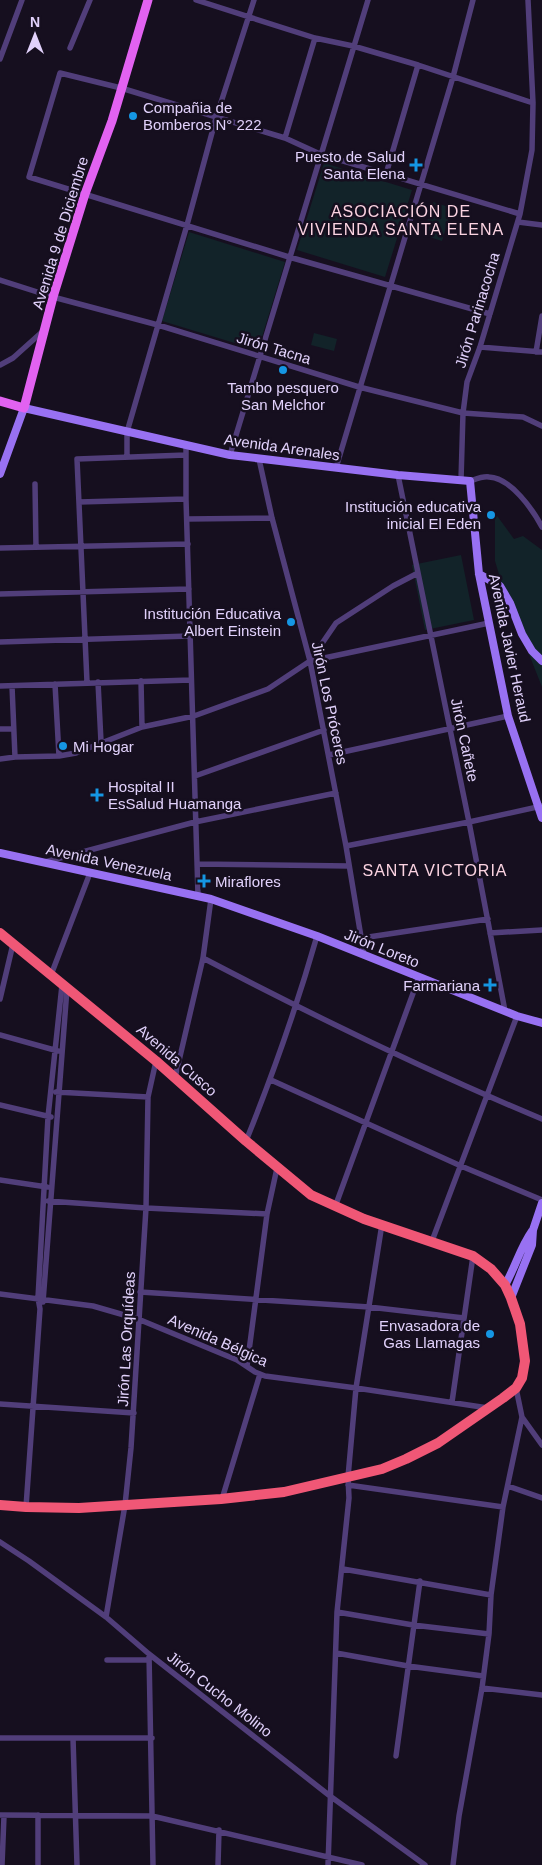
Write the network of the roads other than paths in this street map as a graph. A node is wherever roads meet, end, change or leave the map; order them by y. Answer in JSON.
{"nodes":[{"id":1,"x":22,"y":0,"type":"edge"},
{"id":2,"x":90,"y":0,"type":"edge"},
{"id":3,"x":148,"y":0,"type":"edge"},
{"id":4,"x":196,"y":0,"type":"edge"},
{"id":5,"x":254,"y":0,"type":"edge"},
{"id":6,"x":368,"y":0,"type":"edge"},
{"id":7,"x":473,"y":0,"type":"edge"},
{"id":8,"x":528,"y":0,"type":"edge"},
{"id":9,"x":249,"y":18,"type":"junction"},
{"id":10,"x":315,"y":38,"type":"junction"},
{"id":11,"x":354,"y":46,"type":"junction"},
{"id":12,"x":70,"y":48,"type":"dead end"},
{"id":13,"x":0,"y":59,"type":"edge"},
{"id":14,"x":418,"y":65,"type":"junction"},
{"id":15,"x":453,"y":77,"type":"junction"},
{"id":16,"x":121,"y":88,"type":"junction"},
{"id":17,"x":533,"y":103,"type":"junction"},
{"id":18,"x":216,"y":118,"type":"junction"},
{"id":19,"x":285,"y":138,"type":"junction"},
{"id":20,"x":320,"y":154,"type":"junction"},
{"id":21,"x":386,"y":174,"type":"junction"},
{"id":22,"x":420,"y":184,"type":"junction"},
{"id":23,"x":85,"y":194,"type":"junction"},
{"id":24,"x":520,"y":214,"type":"junction"},
{"id":25,"x":518,"y":222,"type":"junction"},
{"id":26,"x":542,"y":224,"type":"edge"},
{"id":27,"x":188,"y":225,"type":"junction"},
{"id":28,"x":289,"y":257,"type":"junction"},
{"id":29,"x":0,"y":280,"type":"edge"},
{"id":30,"x":390,"y":286,"type":"junction"},
{"id":31,"x":53,"y":297,"type":"junction"},
{"id":32,"x":490,"y":314,"type":"junction"},
{"id":33,"x":542,"y":316,"type":"edge"},
{"id":34,"x":158,"y":325,"type":"junction"},
{"id":35,"x":46,"y":328,"type":"junction"},
{"id":36,"x":480,"y":348,"type":"junction"},
{"id":37,"x":539,"y":352,"type":"edge"},
{"id":38,"x":258,"y":356,"type":"junction"},
{"id":39,"x":0,"y":366,"type":"edge"},
{"id":40,"x":359,"y":387,"type":"junction"},
{"id":41,"x":0,"y":401,"type":"edge"},
{"id":42,"x":24,"y":408,"type":"junction"},
{"id":43,"x":462,"y":413,"type":"junction"},
{"id":44,"x":542,"y":426,"type":"edge"},
{"id":45,"x":126,"y":432,"type":"junction"},
{"id":46,"x":186,"y":446,"type":"junction"},
{"id":47,"x":186,"y":455,"type":"junction"},
{"id":48,"x":230,"y":455,"type":"junction"},
{"id":49,"x":126,"y":456,"type":"junction"},
{"id":50,"x":259,"y":459,"type":"junction"},
{"id":51,"x":336,"y":468,"type":"junction"},
{"id":52,"x":0,"y":474,"type":"edge"},
{"id":53,"x":398,"y":475,"type":"junction"},
{"id":54,"x":461,"y":480,"type":"junction"},
{"id":55,"x":470,"y":480,"type":"junction"},
{"id":56,"x":35,"y":484,"type":"dead end"},
{"id":57,"x":186,"y":499,"type":"junction"},
{"id":58,"x":79,"y":502,"type":"junction"},
{"id":59,"x":272,"y":518,"type":"junction"},
{"id":60,"x":187,"y":519,"type":"junction"},
{"id":61,"x":542,"y":527,"type":"edge"},
{"id":62,"x":188,"y":544,"type":"junction"},
{"id":63,"x":36,"y":547,"type":"junction"},
{"id":64,"x":81,"y":547,"type":"junction"},
{"id":65,"x":0,"y":548,"type":"edge"},
{"id":66,"x":418,"y":573,"type":"junction"},
{"id":67,"x":479,"y":574,"type":"junction"},
{"id":68,"x":189,"y":590,"type":"junction"},
{"id":69,"x":83,"y":592,"type":"junction"},
{"id":70,"x":0,"y":594,"type":"edge"},
{"id":71,"x":489,"y":623,"type":"junction"},
{"id":72,"x":430,"y":635,"type":"junction"},
{"id":73,"x":190,"y":636,"type":"junction"},
{"id":74,"x":85,"y":640,"type":"junction"},
{"id":75,"x":0,"y":642,"type":"edge"},
{"id":76,"x":310,"y":661,"type":"junction"},
{"id":77,"x":542,"y":661,"type":"edge"},
{"id":78,"x":191,"y":680,"type":"junction"},
{"id":79,"x":141,"y":681,"type":"junction"},
{"id":80,"x":87,"y":682,"type":"junction"},
{"id":81,"x":98,"y":682,"type":"junction"},
{"id":82,"x":55,"y":684,"type":"junction"},
{"id":83,"x":0,"y":686,"type":"edge"},
{"id":84,"x":12,"y":686,"type":"junction"},
{"id":85,"x":194,"y":716,"type":"junction"},
{"id":86,"x":508,"y":716,"type":"junction"},
{"id":87,"x":13,"y":728,"type":"junction"},
{"id":88,"x":142,"y":728,"type":"junction"},
{"id":89,"x":0,"y":729,"type":"edge"},
{"id":90,"x":450,"y":729,"type":"junction"},
{"id":91,"x":324,"y":730,"type":"junction"},
{"id":92,"x":101,"y":742,"type":"junction"},
{"id":93,"x":329,"y":755,"type":"junction"},
{"id":94,"x":59,"y":756,"type":"junction"},
{"id":95,"x":15,"y":757,"type":"junction"},
{"id":96,"x":0,"y":759,"type":"edge"},
{"id":97,"x":195,"y":776,"type":"junction"},
{"id":98,"x":336,"y":793,"type":"junction"},
{"id":99,"x":540,"y":806,"type":"edge"},
{"id":100,"x":542,"y":818,"type":"edge"},
{"id":101,"x":195,"y":822,"type":"junction"},
{"id":102,"x":469,"y":822,"type":"junction"},
{"id":103,"x":346,"y":846,"type":"junction"},
{"id":104,"x":0,"y":853,"type":"edge"},
{"id":105,"x":43,"y":862,"type":"junction"},
{"id":106,"x":197,"y":864,"type":"junction"},
{"id":107,"x":349,"y":866,"type":"junction"},
{"id":108,"x":90,"y":874,"type":"junction"},
{"id":109,"x":198,"y":895,"type":"junction"},
{"id":110,"x":212,"y":900,"type":"junction"},
{"id":111,"x":488,"y":919,"type":"junction"},
{"id":112,"x":542,"y":930,"type":"edge"},
{"id":113,"x":0,"y":933,"type":"edge"},
{"id":114,"x":490,"y":933,"type":"junction"},
{"id":115,"x":317,"y":936,"type":"junction"},
{"id":116,"x":362,"y":938,"type":"junction"},
{"id":117,"x":13,"y":944,"type":"junction"},
{"id":118,"x":364,"y":955,"type":"junction"},
{"id":119,"x":203,"y":958,"type":"junction"},
{"id":120,"x":51,"y":975,"type":"junction"},
{"id":121,"x":419,"y":977,"type":"junction"},
{"id":122,"x":65,"y":987,"type":"junction"},
{"id":123,"x":0,"y":999,"type":"edge"},
{"id":124,"x":296,"y":1007,"type":"junction"},
{"id":125,"x":505,"y":1011,"type":"junction"},
{"id":126,"x":517,"y":1016,"type":"junction"},
{"id":127,"x":542,"y":1023,"type":"edge"},
{"id":128,"x":0,"y":1036,"type":"edge"},
{"id":129,"x":55,"y":1051,"type":"junction"},
{"id":130,"x":391,"y":1051,"type":"junction"},
{"id":131,"x":62,"y":1052,"type":"junction"},
{"id":132,"x":156,"y":1061,"type":"junction"},
{"id":133,"x":175,"y":1078,"type":"junction"},
{"id":134,"x":271,"y":1080,"type":"junction"},
{"id":135,"x":51,"y":1092,"type":"junction"},
{"id":136,"x":59,"y":1092,"type":"junction"},
{"id":137,"x":486,"y":1095,"type":"junction"},
{"id":138,"x":148,"y":1097,"type":"junction"},
{"id":139,"x":0,"y":1105,"type":"edge"},
{"id":140,"x":48,"y":1117,"type":"junction"},
{"id":141,"x":56,"y":1118,"type":"junction"},
{"id":142,"x":542,"y":1119,"type":"edge"},
{"id":143,"x":365,"y":1122,"type":"junction"},
{"id":144,"x":246,"y":1141,"type":"junction"},
{"id":145,"x":461,"y":1166,"type":"junction"},
{"id":146,"x":277,"y":1168,"type":"junction"},
{"id":147,"x":0,"y":1180,"type":"edge"},
{"id":148,"x":44,"y":1186,"type":"junction"},
{"id":149,"x":52,"y":1187,"type":"junction"},
{"id":150,"x":44,"y":1201,"type":"junction"},
{"id":151,"x":51,"y":1201,"type":"junction"},
{"id":152,"x":542,"y":1202,"type":"edge"},
{"id":153,"x":335,"y":1207,"type":"junction"},
{"id":154,"x":146,"y":1208,"type":"junction"},
{"id":155,"x":267,"y":1214,"type":"junction"},
{"id":156,"x":382,"y":1224,"type":"junction"},
{"id":157,"x":533,"y":1230,"type":"junction"},
{"id":158,"x":432,"y":1241,"type":"junction"},
{"id":159,"x":474,"y":1256,"type":"junction"},
{"id":160,"x":505,"y":1285,"type":"junction"},
{"id":161,"x":140,"y":1292,"type":"junction"},
{"id":162,"x":0,"y":1294,"type":"edge"},
{"id":163,"x":511,"y":1298,"type":"junction"},
{"id":164,"x":41,"y":1299,"type":"junction"},
{"id":165,"x":256,"y":1300,"type":"junction"},
{"id":166,"x":369,"y":1308,"type":"junction"},
{"id":167,"x":464,"y":1318,"type":"junction"},
{"id":168,"x":138,"y":1319,"type":"junction"},
{"id":169,"x":247,"y":1366,"type":"junction"},
{"id":170,"x":260,"y":1374,"type":"junction"},
{"id":171,"x":356,"y":1388,"type":"junction"},
{"id":172,"x":516,"y":1388,"type":"junction"},
{"id":173,"x":452,"y":1402,"type":"junction"},
{"id":174,"x":0,"y":1404,"type":"edge"},
{"id":175,"x":34,"y":1406,"type":"junction"},
{"id":176,"x":488,"y":1408,"type":"junction"},
{"id":177,"x":134,"y":1413,"type":"junction"},
{"id":178,"x":522,"y":1416,"type":"junction"},
{"id":179,"x":542,"y":1445,"type":"edge"},
{"id":180,"x":348,"y":1481,"type":"junction"},
{"id":181,"x":508,"y":1486,"type":"junction"},
{"id":182,"x":542,"y":1498,"type":"edge"},
{"id":183,"x":221,"y":1499,"type":"junction"},
{"id":184,"x":0,"y":1505,"type":"edge"},
{"id":185,"x":126,"y":1505,"type":"junction"},
{"id":186,"x":26,"y":1507,"type":"junction"},
{"id":187,"x":504,"y":1507,"type":"junction"},
{"id":188,"x":0,"y":1542,"type":"edge"},
{"id":189,"x":343,"y":1569,"type":"junction"},
{"id":190,"x":420,"y":1582,"type":"junction"},
{"id":191,"x":491,"y":1595,"type":"junction"},
{"id":192,"x":337,"y":1612,"type":"junction"},
{"id":193,"x":106,"y":1618,"type":"junction"},
{"id":194,"x":413,"y":1625,"type":"junction"},
{"id":195,"x":489,"y":1634,"type":"junction"},
{"id":196,"x":336,"y":1653,"type":"junction"},
{"id":197,"x":149,"y":1657,"type":"junction"},
{"id":198,"x":107,"y":1660,"type":"dead end"},
{"id":199,"x":408,"y":1666,"type":"junction"},
{"id":200,"x":483,"y":1676,"type":"junction"},
{"id":201,"x":482,"y":1688,"type":"junction"},
{"id":202,"x":542,"y":1696,"type":"edge"},
{"id":203,"x":0,"y":1738,"type":"edge"},
{"id":204,"x":73,"y":1738,"type":"junction"},
{"id":205,"x":152,"y":1738,"type":"junction"},
{"id":206,"x":396,"y":1756,"type":"dead end"},
{"id":207,"x":330,"y":1796,"type":"junction"},
{"id":208,"x":2,"y":1815,"type":"edge"},
{"id":209,"x":38,"y":1815,"type":"junction"},
{"id":210,"x":75,"y":1815,"type":"junction"},
{"id":211,"x":152,"y":1816,"type":"junction"},
{"id":212,"x":219,"y":1830,"type":"junction"},
{"id":213,"x":328,"y":1862,"type":"edge"},
{"id":214,"x":2,"y":1865,"type":"edge"},
{"id":215,"x":38,"y":1865,"type":"edge"},
{"id":216,"x":77,"y":1865,"type":"edge"},
{"id":217,"x":153,"y":1865,"type":"edge"},
{"id":218,"x":218,"y":1865,"type":"edge"},
{"id":219,"x":362,"y":1865,"type":"edge"},
{"id":220,"x":425,"y":1865,"type":"edge"},
{"id":221,"x":453,"y":1865,"type":"edge"}],
"edges":[{"from":1,"to":13,"type":"street"},
{"from":2,"to":12,"type":"street"},
{"from":3,"to":16,"type":"main road","name":"Avenida 9 de Diciembre"},
{"from":4,"to":9,"type":"street"},
{"from":5,"to":9,"type":"street"},
{"from":6,"to":11,"type":"street"},
{"from":7,"to":15,"type":"street"},
{"from":8,"to":17,"type":"street","name":"Jirón Parinacocha"},
{"from":9,"to":10,"type":"street"},
{"from":9,"to":18,"type":"street"},
{"from":10,"to":11,"type":"street"},
{"from":10,"to":19,"type":"street"},
{"from":11,"to":14,"type":"street"},
{"from":11,"to":20,"type":"street"},
{"from":14,"to":15,"type":"street"},
{"from":14,"to":21,"type":"street"},
{"from":15,"to":17,"type":"street"},
{"from":15,"to":22,"type":"street"},
{"from":16,"to":18,"type":"street"},
{"from":16,"to":23,"type":"main road","name":"Avenida 9 de Diciembre"},
{"from":16,"to":23,"type":"street"},
{"from":17,"to":24,"type":"street","name":"Jirón Parinacocha"},
{"from":18,"to":19,"type":"street"},
{"from":18,"to":27,"type":"street"},
{"from":19,"to":20,"type":"street"},
{"from":20,"to":21,"type":"street"},
{"from":20,"to":28,"type":"street"},
{"from":21,"to":22,"type":"street"},
{"from":22,"to":24,"type":"street"},
{"from":22,"to":30,"type":"street"},
{"from":23,"to":27,"type":"street"},
{"from":23,"to":31,"type":"main road","name":"Avenida 9 de Diciembre"},
{"from":24,"to":25,"type":"street","name":"Jirón Parinacocha"},
{"from":25,"to":26,"type":"street"},
{"from":25,"to":32,"type":"street","name":"Jirón Parinacocha"},
{"from":27,"to":28,"type":"street"},
{"from":27,"to":34,"type":"street"},
{"from":28,"to":30,"type":"street"},
{"from":28,"to":38,"type":"street"},
{"from":29,"to":31,"type":"street","name":"Jirón Tacna"},
{"from":30,"to":32,"type":"street"},
{"from":30,"to":40,"type":"street"},
{"from":31,"to":34,"type":"street","name":"Jirón Tacna"},
{"from":31,"to":35,"type":"main road","name":"Avenida 9 de Diciembre"},
{"from":32,"to":36,"type":"street","name":"Jirón Parinacocha"},
{"from":33,"to":37,"type":"street"},
{"from":34,"to":38,"type":"street","name":"Jirón Tacna"},
{"from":34,"to":45,"type":"street"},
{"from":35,"to":39,"type":"street"},
{"from":35,"to":42,"type":"main road","name":"Avenida 9 de Diciembre"},
{"from":36,"to":37,"type":"street"},
{"from":36,"to":43,"type":"street","name":"Jirón Parinacocha"},
{"from":38,"to":40,"type":"street","name":"Jirón Tacna"},
{"from":38,"to":48,"type":"street"},
{"from":40,"to":43,"type":"street","name":"Jirón Tacna"},
{"from":40,"to":51,"type":"street"},
{"from":41,"to":42,"type":"main road","name":"Avenida Arenales"},
{"from":42,"to":45,"type":"main road","name":"Avenida Arenales"},
{"from":42,"to":52,"type":"main road","name":"Avenida 9 de Diciembre"},
{"from":43,"to":44,"type":"street","name":"Jirón Tacna"},
{"from":43,"to":54,"type":"street","name":"Jirón Parinacocha"},
{"from":45,"to":46,"type":"main road","name":"Avenida Arenales"},
{"from":45,"to":49,"type":"street"},
{"from":46,"to":47,"type":"street"},
{"from":46,"to":48,"type":"main road","name":"Avenida Arenales"},
{"from":47,"to":49,"type":"street"},
{"from":47,"to":57,"type":"street"},
{"from":48,"to":50,"type":"main road","name":"Avenida Arenales"},
{"from":49,"to":58,"type":"street"},
{"from":50,"to":51,"type":"main road","name":"Avenida Arenales"},
{"from":50,"to":59,"type":"street","name":"Jirón Los Próceres"},
{"from":51,"to":53,"type":"main road","name":"Avenida Arenales"},
{"from":53,"to":54,"type":"main road","name":"Avenida Arenales"},
{"from":53,"to":66,"type":"street","name":"Jirón Cañete"},
{"from":54,"to":55,"type":"main road","name":"Avenida Arenales"},
{"from":55,"to":61,"type":"street","name":"Avenida Arenales"},
{"from":55,"to":67,"type":"main road","name":"Avenida Javier Heraud"},
{"from":56,"to":63,"type":"street"},
{"from":57,"to":58,"type":"street"},
{"from":57,"to":60,"type":"street"},
{"from":58,"to":64,"type":"street"},
{"from":59,"to":60,"type":"street"},
{"from":59,"to":76,"type":"street","name":"Jirón Los Próceres"},
{"from":60,"to":62,"type":"street"},
{"from":62,"to":64,"type":"street"},
{"from":62,"to":68,"type":"street"},
{"from":63,"to":64,"type":"street"},
{"from":63,"to":65,"type":"street"},
{"from":64,"to":69,"type":"street"},
{"from":66,"to":72,"type":"street","name":"Jirón Cañete"},
{"from":66,"to":76,"type":"street"},
{"from":67,"to":71,"type":"main road","name":"Avenida Javier Heraud"},
{"from":67,"to":77,"type":"main road"},
{"from":68,"to":69,"type":"street"},
{"from":68,"to":73,"type":"street"},
{"from":69,"to":70,"type":"street"},
{"from":69,"to":74,"type":"street"},
{"from":71,"to":72,"type":"street"},
{"from":71,"to":86,"type":"main road","name":"Avenida Javier Heraud"},
{"from":72,"to":76,"type":"street"},
{"from":72,"to":90,"type":"street","name":"Jirón Cañete"},
{"from":73,"to":74,"type":"street"},
{"from":73,"to":78,"type":"street"},
{"from":74,"to":75,"type":"street"},
{"from":74,"to":80,"type":"street"},
{"from":76,"to":85,"type":"street"},
{"from":76,"to":91,"type":"street","name":"Jirón Los Próceres"},
{"from":78,"to":79,"type":"street"},
{"from":78,"to":85,"type":"street"},
{"from":79,"to":81,"type":"street"},
{"from":79,"to":88,"type":"street"},
{"from":80,"to":81,"type":"street"},
{"from":80,"to":82,"type":"street"},
{"from":81,"to":92,"type":"street"},
{"from":82,"to":84,"type":"street"},
{"from":82,"to":94,"type":"street"},
{"from":83,"to":84,"type":"street"},
{"from":84,"to":87,"type":"street"},
{"from":85,"to":88,"type":"street"},
{"from":85,"to":97,"type":"street"},
{"from":86,"to":90,"type":"street"},
{"from":86,"to":99,"type":"main road","name":"Avenida Javier Heraud"},
{"from":87,"to":89,"type":"street"},
{"from":87,"to":95,"type":"street"},
{"from":88,"to":92,"type":"street"},
{"from":90,"to":93,"type":"street"},
{"from":90,"to":102,"type":"street","name":"Jirón Cañete"},
{"from":91,"to":93,"type":"street","name":"Jirón Los Próceres"},
{"from":91,"to":97,"type":"street"},
{"from":92,"to":94,"type":"street"},
{"from":93,"to":98,"type":"street","name":"Jirón Los Próceres"},
{"from":94,"to":95,"type":"street"},
{"from":95,"to":96,"type":"street"},
{"from":97,"to":101,"type":"street"},
{"from":98,"to":101,"type":"street"},
{"from":98,"to":103,"type":"street","name":"Jirón Los Próceres"},
{"from":99,"to":100,"type":"main road","name":"Avenida Javier Heraud"},
{"from":99,"to":102,"type":"street"},
{"from":101,"to":105,"type":"street"},
{"from":101,"to":106,"type":"street"},
{"from":102,"to":103,"type":"street"},
{"from":102,"to":111,"type":"street","name":"Jirón Cañete"},
{"from":103,"to":107,"type":"street","name":"Jirón Los Próceres"},
{"from":104,"to":105,"type":"main road","name":"Avenida Venezuela"},
{"from":105,"to":108,"type":"main road","name":"Avenida Venezuela"},
{"from":106,"to":107,"type":"street"},
{"from":106,"to":109,"type":"street"},
{"from":107,"to":116,"type":"street","name":"Jirón Los Próceres"},
{"from":108,"to":109,"type":"main road","name":"Avenida Venezuela"},
{"from":108,"to":120,"type":"street"},
{"from":109,"to":110,"type":"main road","name":"Avenida Venezuela"},
{"from":110,"to":115,"type":"main road","name":"Jirón Loreto"},
{"from":110,"to":119,"type":"street"},
{"from":111,"to":114,"type":"street","name":"Jirón Cañete"},
{"from":111,"to":116,"type":"street"},
{"from":112,"to":114,"type":"street"},
{"from":113,"to":117,"type":"highway","name":"Avenida Cusco"},
{"from":114,"to":125,"type":"street","name":"Jirón Cañete"},
{"from":115,"to":118,"type":"main road","name":"Jirón Loreto"},
{"from":115,"to":124,"type":"street"},
{"from":116,"to":118,"type":"street","name":"Jirón Los Próceres"},
{"from":117,"to":120,"type":"highway","name":"Avenida Cusco"},
{"from":117,"to":123,"type":"street"},
{"from":118,"to":121,"type":"main road","name":"Jirón Loreto"},
{"from":119,"to":124,"type":"street"},
{"from":119,"to":133,"type":"street"},
{"from":120,"to":122,"type":"highway","name":"Avenida Cusco"},
{"from":121,"to":125,"type":"main road","name":"Jirón Loreto"},
{"from":121,"to":130,"type":"street"},
{"from":122,"to":129,"type":"street"},
{"from":122,"to":131,"type":"street"},
{"from":122,"to":132,"type":"highway","name":"Avenida Cusco"},
{"from":124,"to":130,"type":"street"},
{"from":124,"to":134,"type":"street"},
{"from":125,"to":126,"type":"main road","name":"Jirón Loreto"},
{"from":126,"to":127,"type":"main road","name":"Jirón Loreto"},
{"from":126,"to":137,"type":"street"},
{"from":128,"to":129,"type":"street"},
{"from":129,"to":131,"type":"street"},
{"from":129,"to":135,"type":"street"},
{"from":130,"to":137,"type":"street"},
{"from":130,"to":143,"type":"street"},
{"from":131,"to":136,"type":"street"},
{"from":132,"to":133,"type":"highway","name":"Avenida Cusco"},
{"from":132,"to":138,"type":"street","name":"Jirón Las Orquídeas"},
{"from":133,"to":144,"type":"highway","name":"Avenida Cusco"},
{"from":134,"to":143,"type":"street"},
{"from":134,"to":144,"type":"street"},
{"from":135,"to":136,"type":"street"},
{"from":135,"to":140,"type":"street"},
{"from":136,"to":138,"type":"street"},
{"from":136,"to":141,"type":"street"},
{"from":137,"to":142,"type":"street"},
{"from":137,"to":145,"type":"street"},
{"from":138,"to":154,"type":"street","name":"Jirón Las Orquídeas"},
{"from":139,"to":140,"type":"street"},
{"from":140,"to":141,"type":"street"},
{"from":140,"to":148,"type":"street"},
{"from":141,"to":149,"type":"street"},
{"from":143,"to":145,"type":"street"},
{"from":143,"to":153,"type":"street"},
{"from":144,"to":146,"type":"highway","name":"Avenida Cusco"},
{"from":145,"to":152,"type":"street"},
{"from":145,"to":158,"type":"street"},
{"from":146,"to":153,"type":"highway","name":"Avenida Cusco"},
{"from":146,"to":155,"type":"street"},
{"from":147,"to":148,"type":"street"},
{"from":148,"to":149,"type":"street"},
{"from":148,"to":150,"type":"street"},
{"from":149,"to":151,"type":"street"},
{"from":150,"to":151,"type":"street"},
{"from":150,"to":164,"type":"street"},
{"from":151,"to":154,"type":"street"},
{"from":151,"to":164,"type":"street"},
{"from":152,"to":157,"type":"main road"},
{"from":153,"to":156,"type":"highway","name":"Avenida Cusco"},
{"from":154,"to":155,"type":"street"},
{"from":154,"to":161,"type":"street","name":"Jirón Las Orquídeas"},
{"from":155,"to":165,"type":"street"},
{"from":156,"to":158,"type":"highway","name":"Avenida Cusco"},
{"from":156,"to":166,"type":"street"},
{"from":157,"to":160,"type":"main road"},
{"from":157,"to":163,"type":"main road"},
{"from":158,"to":159,"type":"highway","name":"Avenida Cusco"},
{"from":159,"to":160,"type":"highway","name":"Avenida Cusco"},
{"from":159,"to":167,"type":"street"},
{"from":160,"to":163,"type":"highway","name":"Avenida Cusco"},
{"from":161,"to":165,"type":"street"},
{"from":161,"to":168,"type":"street","name":"Jirón Las Orquídeas"},
{"from":162,"to":164,"type":"street","name":"Avenida Bélgica"},
{"from":163,"to":172,"type":"highway","name":"Avenida Cusco"},
{"from":164,"to":168,"type":"street","name":"Avenida Bélgica"},
{"from":164,"to":175,"type":"street"},
{"from":165,"to":166,"type":"street"},
{"from":165,"to":169,"type":"street"},
{"from":166,"to":167,"type":"street"},
{"from":166,"to":171,"type":"street"},
{"from":167,"to":173,"type":"street"},
{"from":168,"to":169,"type":"street","name":"Avenida Bélgica"},
{"from":168,"to":177,"type":"street","name":"Jirón Las Orquídeas"},
{"from":169,"to":170,"type":"street","name":"Avenida Bélgica"},
{"from":170,"to":171,"type":"street","name":"Avenida Bélgica"},
{"from":170,"to":183,"type":"street"},
{"from":171,"to":173,"type":"street","name":"Avenida Bélgica"},
{"from":171,"to":180,"type":"street"},
{"from":172,"to":176,"type":"highway"},
{"from":172,"to":178,"type":"street"},
{"from":173,"to":176,"type":"street","name":"Avenida Bélgica"},
{"from":174,"to":175,"type":"street"},
{"from":175,"to":177,"type":"street"},
{"from":175,"to":186,"type":"street"},
{"from":176,"to":180,"type":"highway"},
{"from":177,"to":185,"type":"street","name":"Jirón Las Orquídeas"},
{"from":178,"to":179,"type":"street"},
{"from":178,"to":181,"type":"street"},
{"from":180,"to":183,"type":"highway"},
{"from":180,"to":187,"type":"street"},
{"from":180,"to":189,"type":"street"},
{"from":181,"to":182,"type":"street"},
{"from":181,"to":187,"type":"street"},
{"from":183,"to":185,"type":"highway"},
{"from":184,"to":186,"type":"highway"},
{"from":185,"to":186,"type":"highway"},
{"from":185,"to":193,"type":"street","name":"Jirón Las Orquídeas"},
{"from":187,"to":191,"type":"street"},
{"from":188,"to":193,"type":"street","name":"Jirón Cucho Molino"},
{"from":189,"to":190,"type":"street"},
{"from":189,"to":192,"type":"street"},
{"from":190,"to":191,"type":"street"},
{"from":190,"to":194,"type":"street"},
{"from":191,"to":195,"type":"street"},
{"from":192,"to":194,"type":"street"},
{"from":192,"to":196,"type":"street"},
{"from":193,"to":197,"type":"street","name":"Jirón Cucho Molino"},
{"from":194,"to":195,"type":"street"},
{"from":194,"to":199,"type":"street"},
{"from":195,"to":200,"type":"street"},
{"from":196,"to":199,"type":"street"},
{"from":196,"to":207,"type":"street"},
{"from":197,"to":198,"type":"street"},
{"from":197,"to":205,"type":"street"},
{"from":197,"to":207,"type":"street","name":"Jirón Cucho Molino"},
{"from":199,"to":200,"type":"street"},
{"from":199,"to":206,"type":"street"},
{"from":200,"to":201,"type":"street"},
{"from":201,"to":202,"type":"street"},
{"from":201,"to":221,"type":"street"},
{"from":203,"to":204,"type":"street"},
{"from":204,"to":205,"type":"street"},
{"from":204,"to":210,"type":"street"},
{"from":205,"to":211,"type":"street"},
{"from":207,"to":213,"type":"street"},
{"from":207,"to":220,"type":"street","name":"Jirón Cucho Molino"},
{"from":208,"to":209,"type":"street"},
{"from":208,"to":214,"type":"street"},
{"from":209,"to":210,"type":"street"},
{"from":209,"to":215,"type":"street"},
{"from":210,"to":211,"type":"street"},
{"from":210,"to":216,"type":"street"},
{"from":211,"to":212,"type":"street"},
{"from":211,"to":217,"type":"street"},
{"from":212,"to":213,"type":"street"},
{"from":212,"to":218,"type":"street"},
{"from":213,"to":219,"type":"street"}]}
